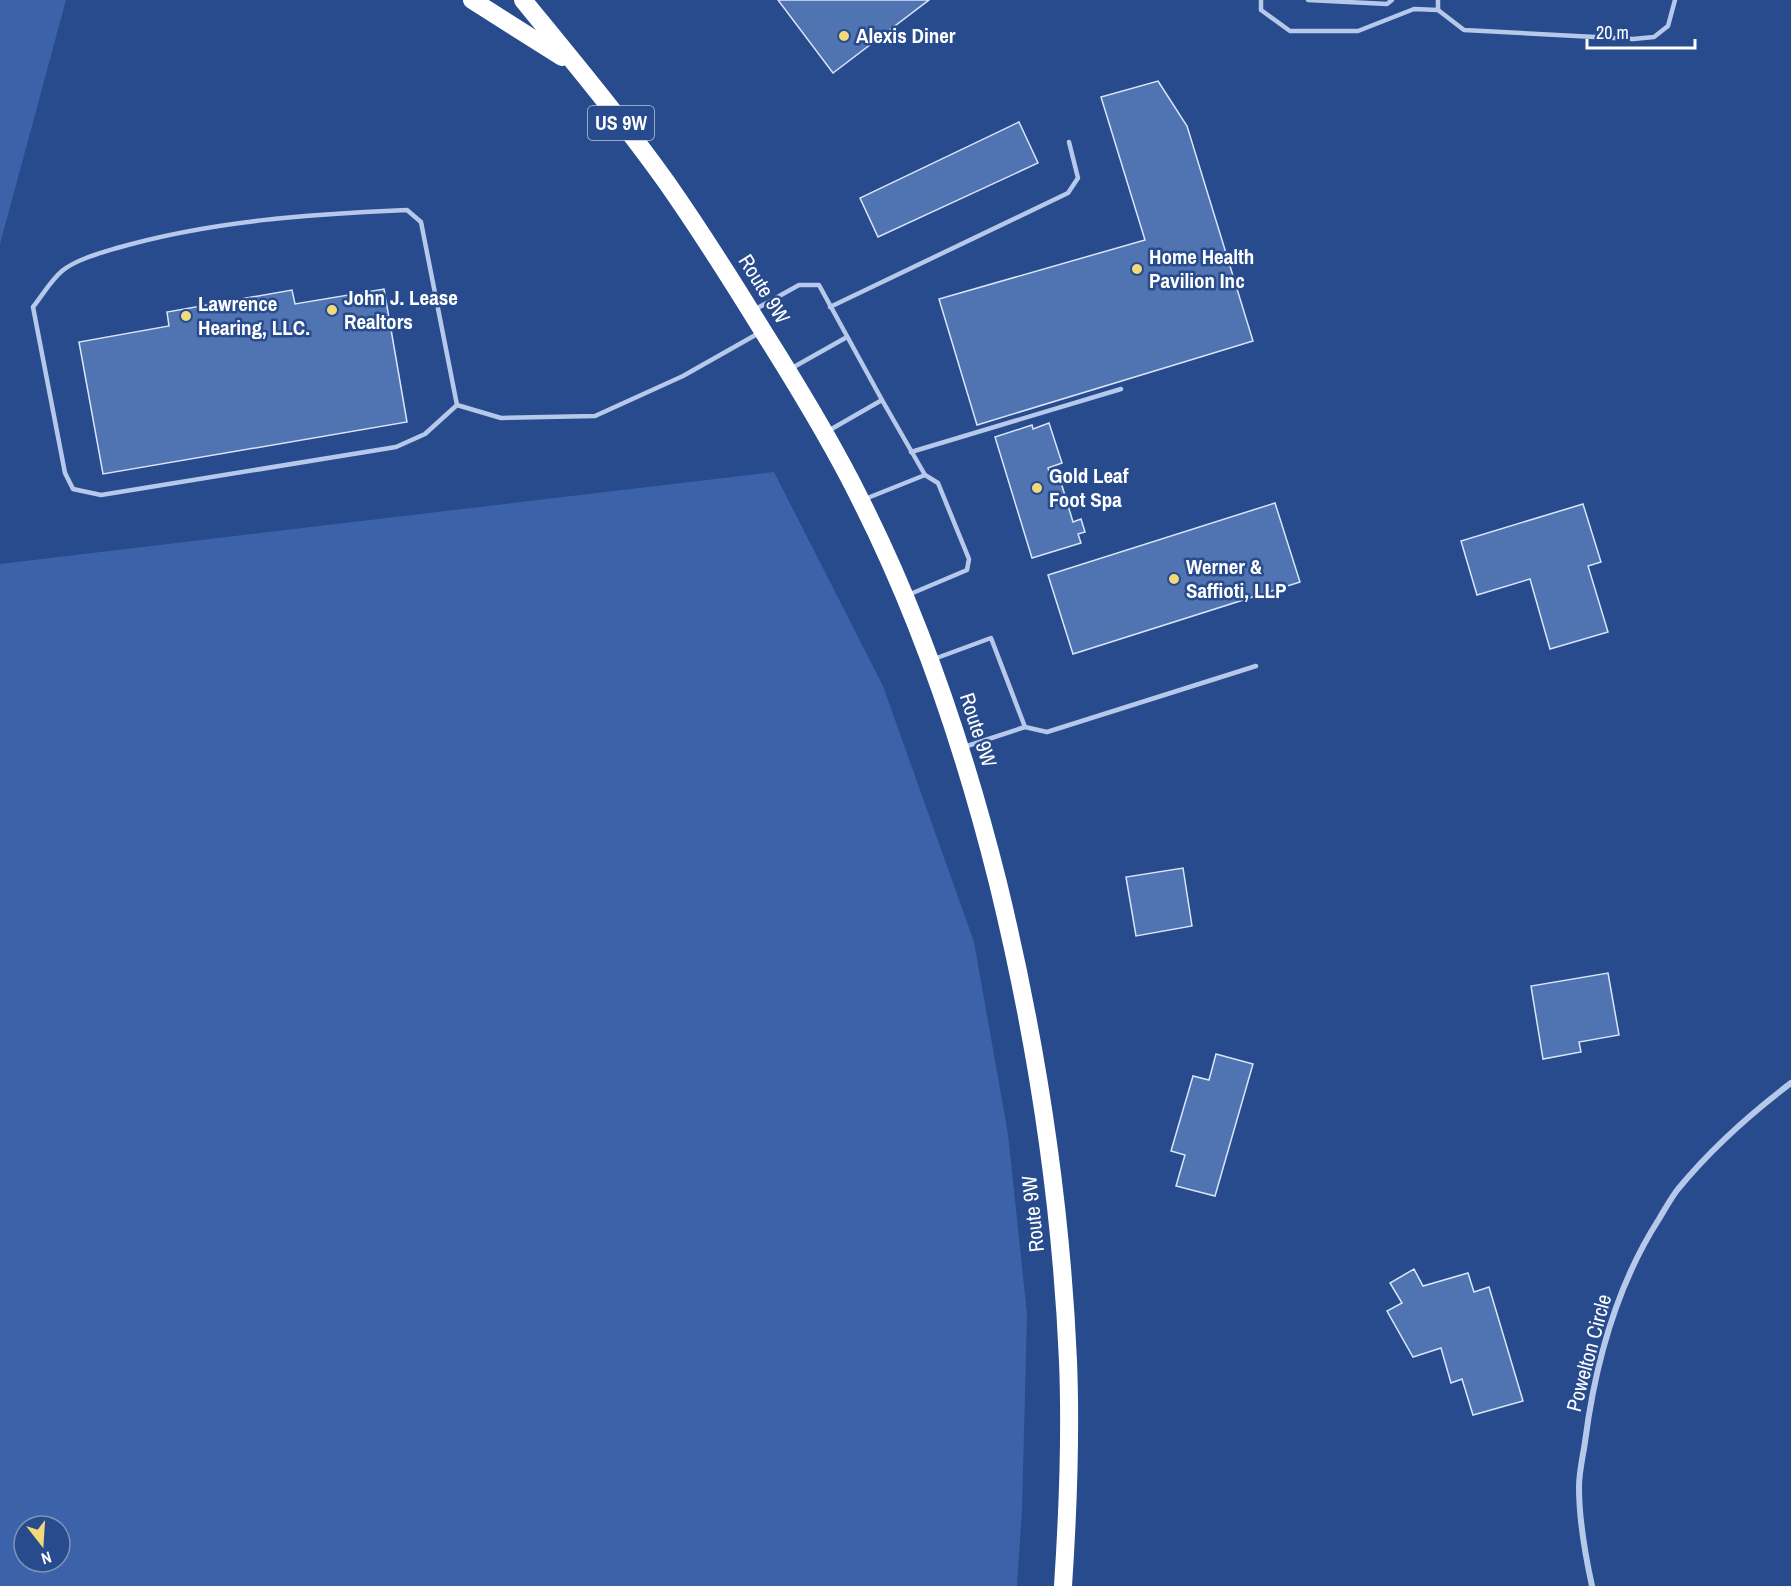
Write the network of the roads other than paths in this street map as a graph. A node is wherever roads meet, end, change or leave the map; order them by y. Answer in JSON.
{"nodes":[{"id":1,"x":472,"y":0,"type":"edge"},
{"id":2,"x":523,"y":0,"type":"edge"},
{"id":3,"x":1261,"y":0,"type":"edge"},
{"id":4,"x":1308,"y":0,"type":"edge"},
{"id":5,"x":1392,"y":0,"type":"edge"},
{"id":6,"x":1438,"y":0,"type":"edge"},
{"id":7,"x":1675,"y":0,"type":"edge"},
{"id":8,"x":1438,"y":10,"type":"junction"},
{"id":9,"x":577,"y":67,"type":"junction"},
{"id":10,"x":1069,"y":142,"type":"dead end"},
{"id":11,"x":831,"y":307,"type":"junction"},
{"id":12,"x":752,"y":312,"type":"junction"},
{"id":13,"x":764,"y":331,"type":"junction"},
{"id":14,"x":848,"y":338,"type":"junction"},
{"id":15,"x":788,"y":371,"type":"junction"},
{"id":16,"x":1121,"y":390,"type":"dead end"},
{"id":17,"x":882,"y":400,"type":"junction"},
{"id":18,"x":457,"y":405,"type":"junction"},
{"id":19,"x":825,"y":432,"type":"junction"},
{"id":20,"x":911,"y":452,"type":"junction"},
{"id":21,"x":925,"y":475,"type":"junction"},
{"id":22,"x":861,"y":501,"type":"junction"},
{"id":23,"x":905,"y":596,"type":"junction"},
{"id":24,"x":930,"y":660,"type":"junction"},
{"id":25,"x":1256,"y":666,"type":"dead end"},
{"id":26,"x":1025,"y":727,"type":"junction"},
{"id":27,"x":961,"y":748,"type":"junction"},
{"id":28,"x":1791,"y":1083,"type":"edge"},
{"id":29,"x":1063,"y":1586,"type":"edge"},
{"id":30,"x":1592,"y":1586,"type":"edge"}],
"edges":[{"from":1,"to":9,"type":"highway"},
{"from":2,"to":9,"type":"highway","name":"Route 9W","number":"US 9W"},
{"from":3,"to":8,"type":"lane"},
{"from":4,"to":5,"type":"lane"},
{"from":6,"to":8,"type":"lane"},
{"from":7,"to":8,"type":"lane"},
{"from":9,"to":12,"type":"highway","name":"Route 9W","number":"US 9W"},
{"from":10,"to":11,"type":"lane"},
{"from":11,"to":12,"type":"lane"},
{"from":11,"to":14,"type":"lane"},
{"from":12,"to":13,"type":"highway","name":"Route 9W"},
{"from":13,"to":15,"type":"highway","name":"Route 9W"},
{"from":13,"to":18,"type":"lane"},
{"from":14,"to":15,"type":"lane"},
{"from":14,"to":17,"type":"lane"},
{"from":15,"to":19,"type":"highway","name":"Route 9W"},
{"from":16,"to":20,"type":"lane"},
{"from":17,"to":19,"type":"lane"},
{"from":17,"to":20,"type":"lane"},
{"from":18,"to":18,"type":"lane"},
{"from":19,"to":22,"type":"highway","name":"Route 9W"},
{"from":20,"to":21,"type":"lane"},
{"from":21,"to":22,"type":"lane"},
{"from":21,"to":23,"type":"lane"},
{"from":22,"to":23,"type":"highway","name":"Route 9W"},
{"from":23,"to":24,"type":"highway","name":"Route 9W"},
{"from":24,"to":26,"type":"lane"},
{"from":24,"to":27,"type":"highway","name":"Route 9W"},
{"from":25,"to":26,"type":"lane"},
{"from":26,"to":27,"type":"lane"},
{"from":27,"to":29,"type":"highway","name":"Route 9W"},
{"from":28,"to":30,"type":"street","name":"Powelton Circle"}]}
